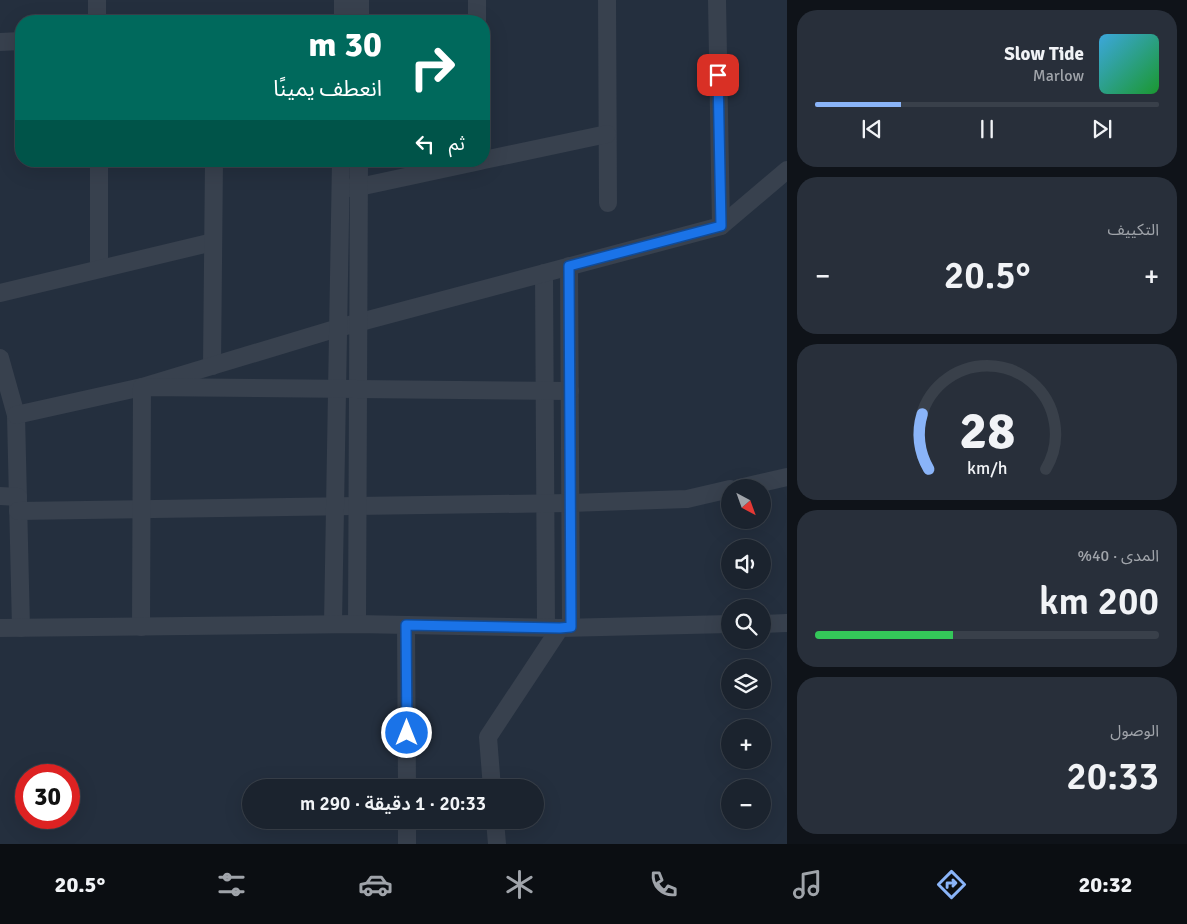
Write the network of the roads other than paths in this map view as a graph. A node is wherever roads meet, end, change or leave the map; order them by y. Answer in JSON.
{"nodes":[{"id":1,"x":97,"y":0,"type":"edge"},
{"id":2,"x":344,"y":0,"type":"edge"},
{"id":3,"x":360,"y":0,"type":"edge"},
{"id":4,"x":477,"y":0,"type":"edge"},
{"id":5,"x":607,"y":0,"type":"edge"},
{"id":6,"x":717,"y":0,"type":"edge"},
{"id":7,"x":97,"y":15,"type":"edge"},
{"id":8,"x":343,"y":15,"type":"edge"},
{"id":9,"x":360,"y":15,"type":"edge"},
{"id":10,"x":477,"y":15,"type":"edge"},
{"id":11,"x":15,"y":41,"type":"edge"},
{"id":12,"x":0,"y":42,"type":"edge"},
{"id":13,"x":607,"y":134,"type":"junction"},
{"id":14,"x":490,"y":159,"type":"edge"},
{"id":15,"x":98,"y":167,"type":"edge"},
{"id":16,"x":214,"y":167,"type":"edge"},
{"id":17,"x":341,"y":167,"type":"edge"},
{"id":18,"x":359,"y":167,"type":"edge"},
{"id":19,"x":451,"y":167,"type":"edge"},
{"id":20,"x":787,"y":170,"type":"edge"},
{"id":21,"x":359,"y":187,"type":"junction"},
{"id":22,"x":340,"y":189,"type":"junction"},
{"id":23,"x":608,"y":202,"type":"dead end"},
{"id":24,"x":721,"y":226,"type":"junction"},
{"id":25,"x":213,"y":242,"type":"junction"},
{"id":26,"x":569,"y":266,"type":"junction"},
{"id":27,"x":100,"y":269,"type":"junction"},
{"id":28,"x":544,"y":273,"type":"junction"},
{"id":29,"x":0,"y":293,"type":"edge"},
{"id":30,"x":359,"y":322,"type":"junction"},
{"id":31,"x":338,"y":328,"type":"junction"},
{"id":32,"x":0,"y":358,"type":"edge"},
{"id":33,"x":212,"y":366,"type":"junction"},
{"id":34,"x":142,"y":387,"type":"junction"},
{"id":35,"x":337,"y":389,"type":"junction"},
{"id":36,"x":358,"y":389,"type":"junction"},
{"id":37,"x":545,"y":391,"type":"junction"},
{"id":38,"x":570,"y":391,"type":"junction"},
{"id":39,"x":16,"y":415,"type":"junction"},
{"id":40,"x":787,"y":477,"type":"edge"},
{"id":41,"x":771,"y":481,"type":"edge"},
{"id":42,"x":721,"y":491,"type":"edge"},
{"id":43,"x":0,"y":496,"type":"edge"},
{"id":44,"x":18,"y":503,"type":"junction"},
{"id":45,"x":570,"y":503,"type":"junction"},
{"id":46,"x":545,"y":504,"type":"junction"},
{"id":47,"x":335,"y":506,"type":"junction"},
{"id":48,"x":358,"y":506,"type":"junction"},
{"id":49,"x":141,"y":509,"type":"junction"},
{"id":50,"x":787,"y":623,"type":"edge"},
{"id":51,"x":333,"y":624,"type":"junction"},
{"id":52,"x":357,"y":624,"type":"junction"},
{"id":53,"x":721,"y":624,"type":"edge"},
{"id":54,"x":771,"y":624,"type":"edge"},
{"id":55,"x":406,"y":625,"type":"junction"},
{"id":56,"x":141,"y":626,"type":"junction"},
{"id":57,"x":559,"y":627,"type":"junction"},
{"id":58,"x":0,"y":628,"type":"edge"},
{"id":59,"x":21,"y":628,"type":"junction"},
{"id":60,"x":407,"y":779,"type":"edge"},
{"id":61,"x":491,"y":779,"type":"edge"},
{"id":62,"x":407,"y":829,"type":"edge"},
{"id":63,"x":496,"y":829,"type":"edge"},
{"id":64,"x":407,"y":844,"type":"edge"},
{"id":65,"x":497,"y":844,"type":"edge"}],
"edges":[{"from":1,"to":7,"type":"street"},
{"from":2,"to":8,"type":"street"},
{"from":3,"to":9,"type":"street"},
{"from":4,"to":10,"type":"street"},
{"from":5,"to":13,"type":"street"},
{"from":6,"to":24,"type":"street"},
{"from":11,"to":12,"type":"street"},
{"from":13,"to":14,"type":"street"},
{"from":13,"to":23,"type":"street"},
{"from":15,"to":27,"type":"street"},
{"from":16,"to":25,"type":"street"},
{"from":17,"to":22,"type":"street"},
{"from":18,"to":21,"type":"street"},
{"from":19,"to":21,"type":"street"},
{"from":20,"to":24,"type":"street"},
{"from":21,"to":22,"type":"street"},
{"from":21,"to":30,"type":"street"},
{"from":22,"to":31,"type":"street"},
{"from":24,"to":26,"type":"street"},
{"from":25,"to":27,"type":"street"},
{"from":25,"to":33,"type":"street"},
{"from":26,"to":28,"type":"street"},
{"from":26,"to":38,"type":"street"},
{"from":27,"to":29,"type":"street"},
{"from":28,"to":30,"type":"street"},
{"from":28,"to":37,"type":"street"},
{"from":30,"to":31,"type":"street"},
{"from":30,"to":36,"type":"street"},
{"from":31,"to":33,"type":"street"},
{"from":31,"to":35,"type":"street"},
{"from":32,"to":39,"type":"street"},
{"from":33,"to":34,"type":"street"},
{"from":34,"to":35,"type":"street"},
{"from":34,"to":39,"type":"street"},
{"from":34,"to":49,"type":"street"},
{"from":35,"to":36,"type":"street"},
{"from":35,"to":47,"type":"street"},
{"from":36,"to":37,"type":"street"},
{"from":36,"to":48,"type":"street"},
{"from":37,"to":38,"type":"street"},
{"from":37,"to":46,"type":"street"},
{"from":38,"to":45,"type":"street"},
{"from":39,"to":44,"type":"street"},
{"from":40,"to":41,"type":"street"},
{"from":42,"to":45,"type":"street"},
{"from":43,"to":44,"type":"street"},
{"from":44,"to":49,"type":"street"},
{"from":44,"to":59,"type":"street"},
{"from":45,"to":46,"type":"street"},
{"from":45,"to":57,"type":"street"},
{"from":46,"to":48,"type":"street"},
{"from":46,"to":57,"type":"street"},
{"from":47,"to":48,"type":"street"},
{"from":47,"to":49,"type":"street"},
{"from":47,"to":51,"type":"street"},
{"from":48,"to":52,"type":"street"},
{"from":49,"to":56,"type":"street"},
{"from":50,"to":54,"type":"street"},
{"from":51,"to":52,"type":"street"},
{"from":51,"to":56,"type":"street"},
{"from":52,"to":55,"type":"street"},
{"from":53,"to":57,"type":"street"},
{"from":55,"to":57,"type":"street"},
{"from":55,"to":60,"type":"street"},
{"from":56,"to":59,"type":"street"},
{"from":57,"to":61,"type":"street"},
{"from":58,"to":59,"type":"street"},
{"from":62,"to":64,"type":"street"},
{"from":63,"to":65,"type":"street"}]}
